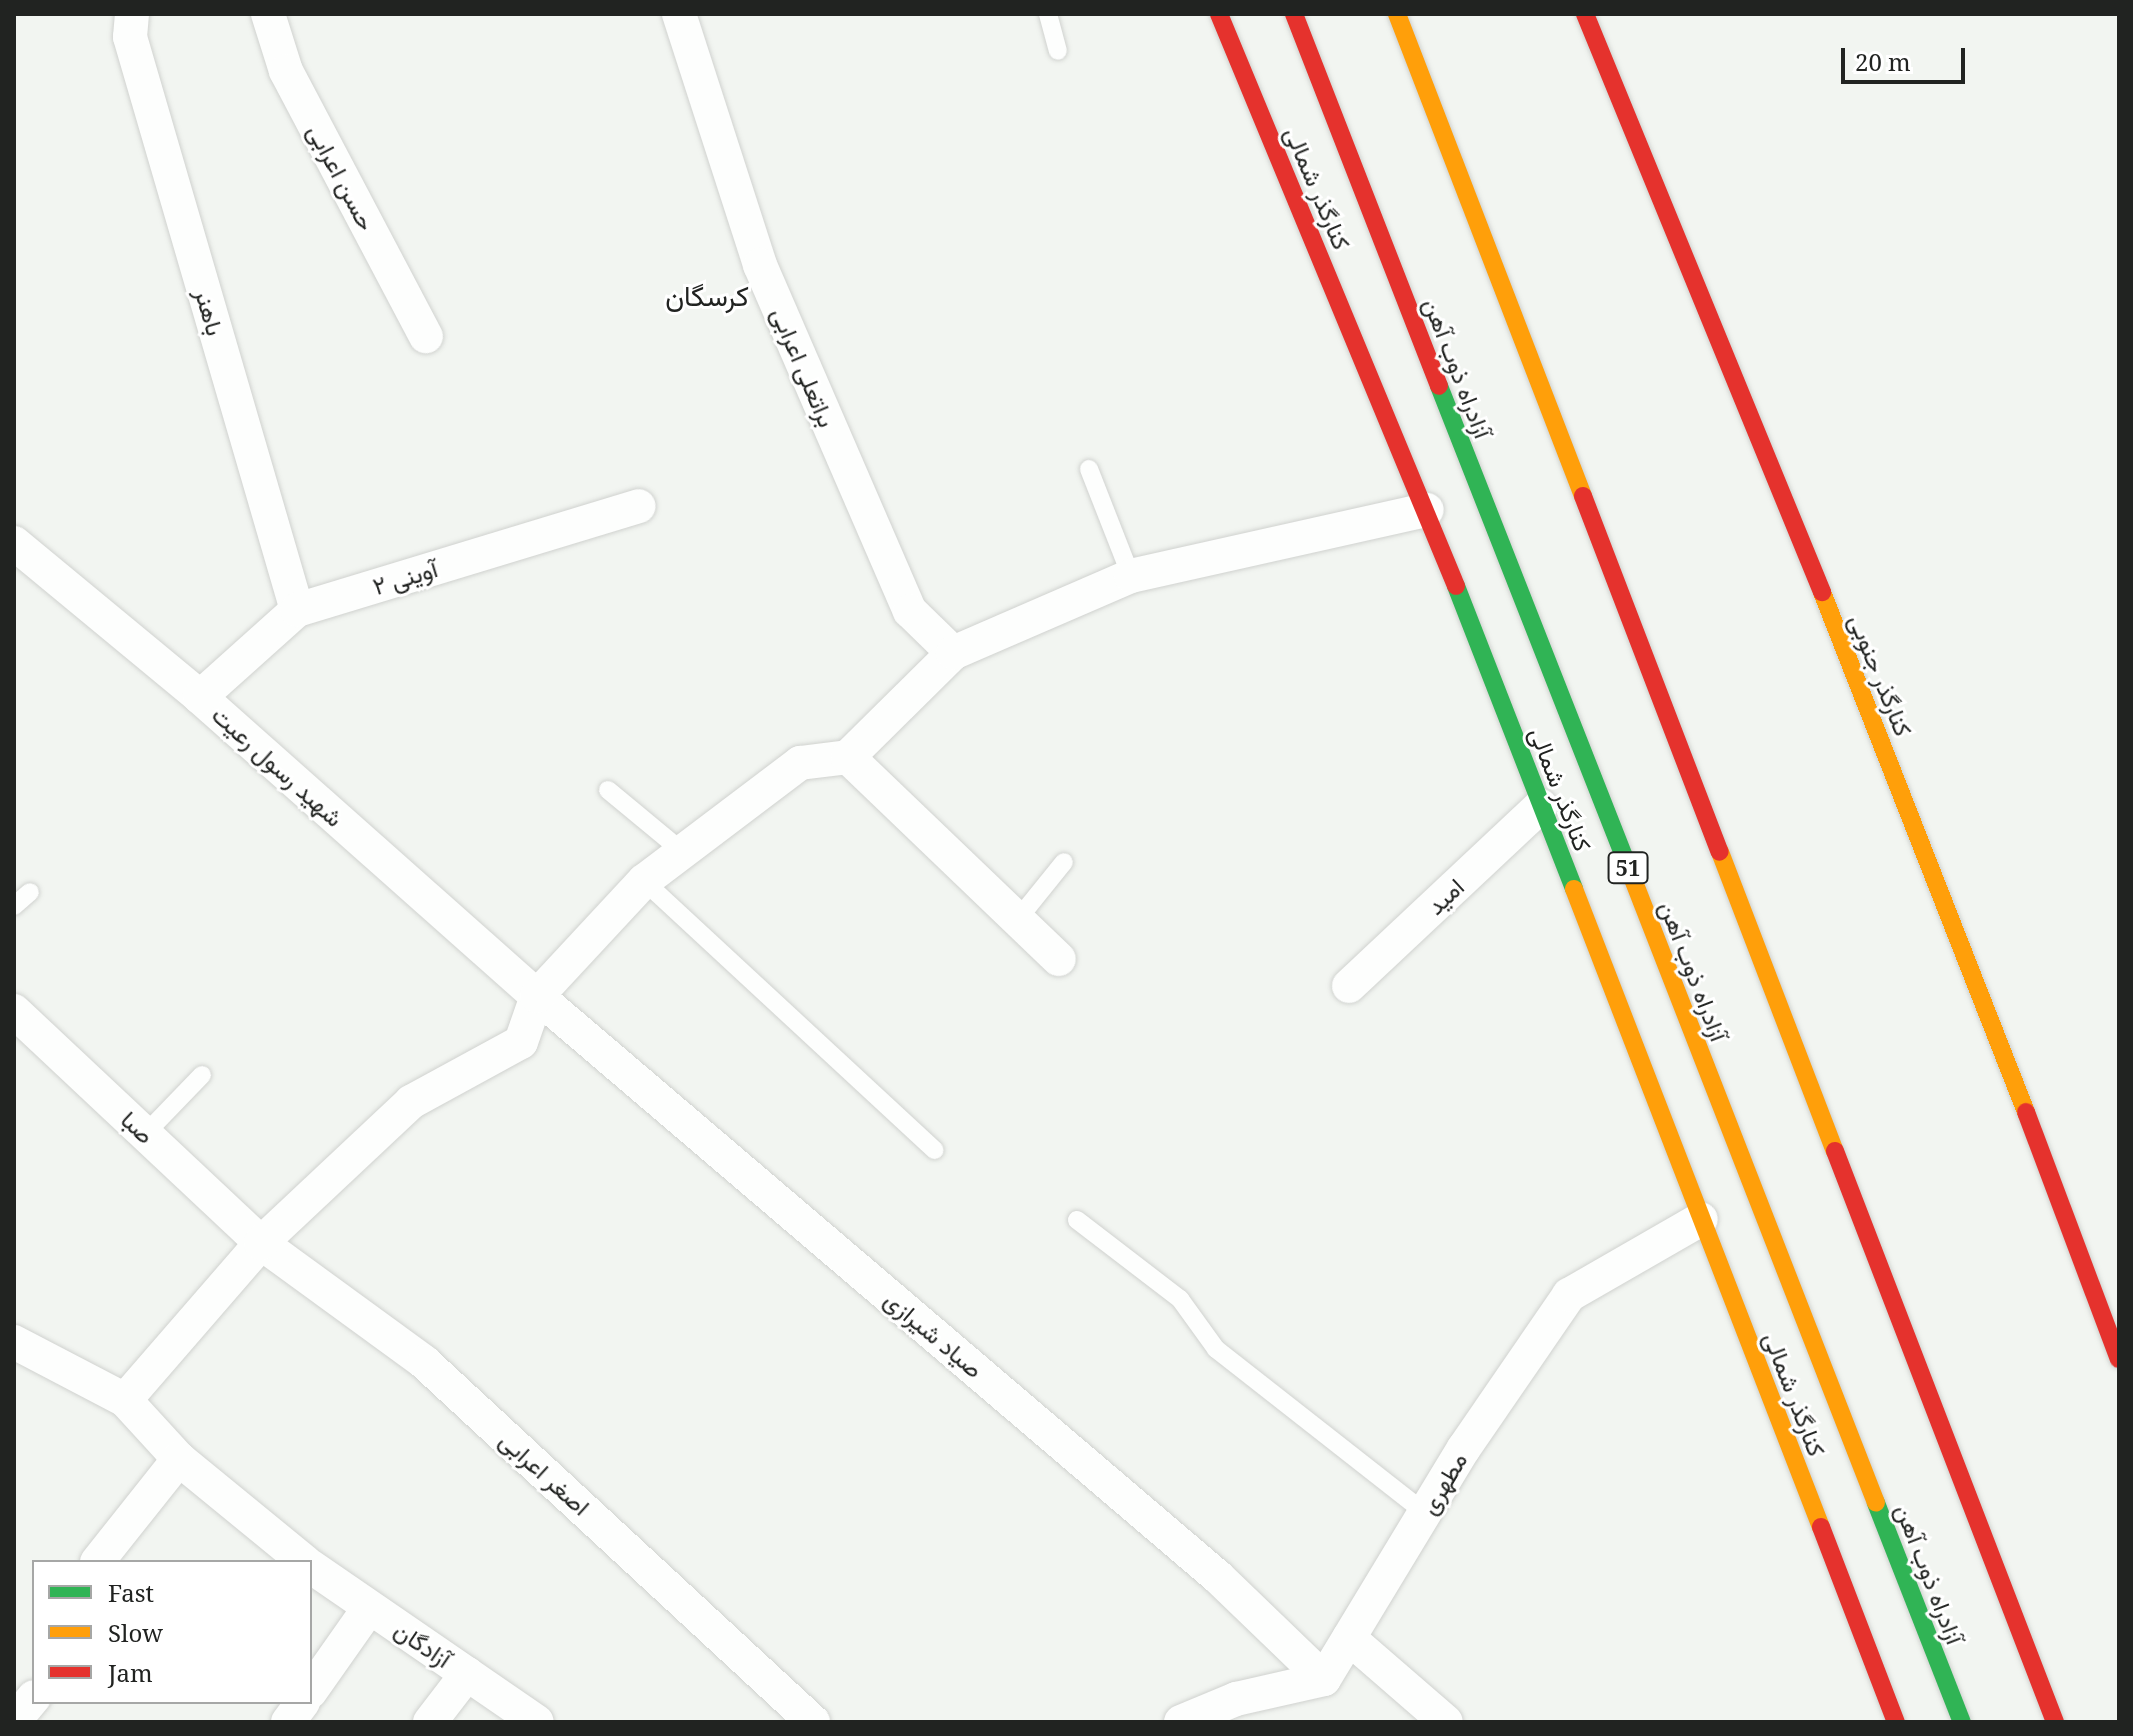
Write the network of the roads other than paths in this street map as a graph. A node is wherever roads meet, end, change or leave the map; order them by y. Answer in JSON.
{"nodes":[{"id":1,"x":132,"y":14,"type":"edge"},
{"id":2,"x":268,"y":14,"type":"edge"},
{"id":3,"x":679,"y":14,"type":"edge"},
{"id":4,"x":1048,"y":14,"type":"edge"},
{"id":5,"x":1219,"y":14,"type":"edge"},
{"id":6,"x":1294,"y":14,"type":"edge"},
{"id":7,"x":1397,"y":14,"type":"edge"},
{"id":8,"x":1585,"y":14,"type":"edge"},
{"id":9,"x":1058,"y":51,"type":"dead end"},
{"id":10,"x":426,"y":336,"type":"dead end"},
{"id":11,"x":1089,"y":469,"type":"dead end"},
{"id":12,"x":639,"y":506,"type":"dead end"},
{"id":13,"x":1427,"y":510,"type":"junction"},
{"id":14,"x":14,"y":543,"type":"edge"},
{"id":15,"x":1131,"y":576,"type":"junction"},
{"id":16,"x":297,"y":610,"type":"junction"},
{"id":17,"x":953,"y":653,"type":"junction"},
{"id":18,"x":200,"y":697,"type":"junction"},
{"id":19,"x":848,"y":757,"type":"junction"},
{"id":20,"x":608,"y":790,"type":"dead end"},
{"id":21,"x":1541,"y":806,"type":"junction"},
{"id":22,"x":683,"y":852,"type":"junction"},
{"id":23,"x":1064,"y":862,"type":"dead end"},
{"id":24,"x":644,"y":881,"type":"junction"},
{"id":25,"x":30,"y":892,"type":"dead end"},
{"id":26,"x":14,"y":906,"type":"edge"},
{"id":27,"x":1018,"y":919,"type":"junction"},
{"id":28,"x":1059,"y":959,"type":"dead end"},
{"id":29,"x":1349,"y":986,"type":"dead end"},
{"id":30,"x":537,"y":996,"type":"junction"},
{"id":31,"x":14,"y":1011,"type":"edge"},
{"id":32,"x":202,"y":1075,"type":"dead end"},
{"id":33,"x":145,"y":1134,"type":"junction"},
{"id":34,"x":934,"y":1150,"type":"dead end"},
{"id":35,"x":1701,"y":1219,"type":"junction"},
{"id":36,"x":1077,"y":1220,"type":"dead end"},
{"id":37,"x":261,"y":1243,"type":"junction"},
{"id":38,"x":14,"y":1342,"type":"edge"},
{"id":39,"x":2119,"y":1359,"type":"edge"},
{"id":40,"x":125,"y":1400,"type":"junction"},
{"id":41,"x":179,"y":1459,"type":"junction"},
{"id":42,"x":1425,"y":1513,"type":"junction"},
{"id":43,"x":99,"y":1560,"type":"edge"},
{"id":44,"x":303,"y":1560,"type":"edge"},
{"id":45,"x":312,"y":1567,"type":"edge"},
{"id":46,"x":369,"y":1608,"type":"junction"},
{"id":47,"x":1349,"y":1638,"type":"junction"},
{"id":48,"x":467,"y":1674,"type":"junction"},
{"id":49,"x":1324,"y":1679,"type":"junction"},
{"id":50,"x":312,"y":1689,"type":"edge"},
{"id":51,"x":32,"y":1699,"type":"edge"},
{"id":52,"x":302,"y":1704,"type":"edge"},
{"id":53,"x":1247,"y":1710,"type":"edge"},
{"id":54,"x":800,"y":1717,"type":"edge"},
{"id":55,"x":14,"y":1721,"type":"edge"},
{"id":56,"x":288,"y":1722,"type":"edge"},
{"id":57,"x":430,"y":1722,"type":"edge"},
{"id":58,"x":537,"y":1722,"type":"edge"},
{"id":59,"x":1181,"y":1722,"type":"edge"},
{"id":60,"x":1446,"y":1722,"type":"edge"},
{"id":61,"x":1896,"y":1722,"type":"edge"},
{"id":62,"x":1962,"y":1722,"type":"edge"},
{"id":63,"x":2055,"y":1722,"type":"edge"}],
"edges":[{"from":1,"to":16,"type":"street","name":"باهنر"},
{"from":2,"to":10,"type":"street","name":"حسن اعرابی"},
{"from":3,"to":17,"type":"street","name":"براتعلی اعرابی"},
{"from":4,"to":9,"type":"lane"},
{"from":5,"to":13,"type":"main road","name":"کنارگذر شمالی"},
{"from":6,"to":62,"type":"main road","name":"آزادراه ذوب آهن","number":"51"},
{"from":7,"to":63,"type":"main road"},
{"from":8,"to":39,"type":"main road","name":"کنارگذر جنوبی"},
{"from":11,"to":15,"type":"lane"},
{"from":12,"to":16,"type":"street","name":"آوینی ۲"},
{"from":13,"to":15,"type":"street"},
{"from":13,"to":21,"type":"main road","name":"کنارگذر شمالی"},
{"from":14,"to":18,"type":"street","name":"شهید رسول رعیت"},
{"from":15,"to":17,"type":"street"},
{"from":16,"to":18,"type":"street","name":"آوینی ۲"},
{"from":17,"to":19,"type":"street"},
{"from":18,"to":30,"type":"street","name":"شهید رسول رعیت"},
{"from":19,"to":22,"type":"street"},
{"from":19,"to":27,"type":"street"},
{"from":20,"to":22,"type":"lane"},
{"from":21,"to":29,"type":"street","name":"امید"},
{"from":21,"to":35,"type":"main road","name":"کنارگذر شمالی"},
{"from":22,"to":24,"type":"street"},
{"from":23,"to":27,"type":"lane"},
{"from":24,"to":30,"type":"street"},
{"from":24,"to":34,"type":"lane"},
{"from":25,"to":26,"type":"lane"},
{"from":27,"to":28,"type":"street"},
{"from":30,"to":37,"type":"street"},
{"from":30,"to":49,"type":"street","name":"صیاد شیرازی"},
{"from":31,"to":33,"type":"street","name":"صبا"},
{"from":32,"to":33,"type":"lane"},
{"from":33,"to":37,"type":"street","name":"صبا"},
{"from":35,"to":42,"type":"street","name":"مطهری"},
{"from":35,"to":61,"type":"main road","name":"کنارگذر شمالی"},
{"from":36,"to":42,"type":"lane"},
{"from":37,"to":40,"type":"street"},
{"from":37,"to":54,"type":"street","name":"اصغر اعرابی"},
{"from":38,"to":40,"type":"street"},
{"from":40,"to":41,"type":"street"},
{"from":41,"to":43,"type":"street"},
{"from":41,"to":44,"type":"street"},
{"from":42,"to":47,"type":"street","name":"مطهری"},
{"from":45,"to":46,"type":"street","name":"آزادگان"},
{"from":46,"to":48,"type":"street","name":"آزادگان"},
{"from":46,"to":50,"type":"street"},
{"from":47,"to":49,"type":"street","name":"مطهری"},
{"from":47,"to":60,"type":"street"},
{"from":48,"to":57,"type":"street"},
{"from":48,"to":58,"type":"street","name":"آزادگان"},
{"from":49,"to":53,"type":"street"},
{"from":51,"to":55,"type":"street"},
{"from":52,"to":56,"type":"street"},
{"from":53,"to":59,"type":"street"}]}
